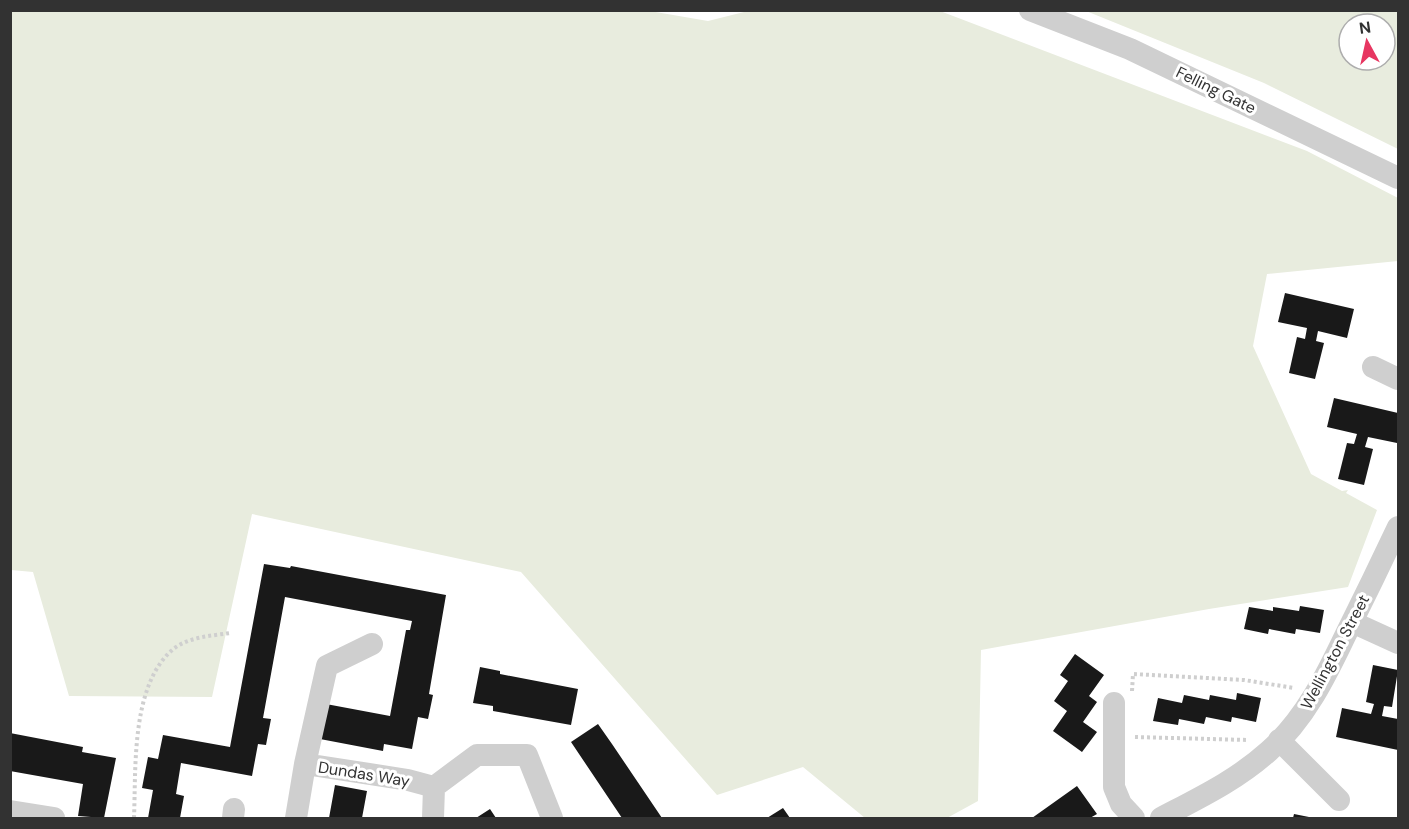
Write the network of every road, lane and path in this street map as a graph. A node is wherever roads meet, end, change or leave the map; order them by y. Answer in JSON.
{"nodes":[{"id":1,"x":1030,"y":10,"type":"edge"},
{"id":2,"x":1398,"y":177,"type":"edge"},
{"id":3,"x":1373,"y":367,"type":"dead end"},
{"id":4,"x":1398,"y":379,"type":"edge"},
{"id":5,"x":1398,"y":527,"type":"edge"},
{"id":6,"x":1352,"y":622,"type":"junction"},
{"id":7,"x":230,"y":633,"type":"dead end"},
{"id":8,"x":1398,"y":643,"type":"edge"},
{"id":9,"x":372,"y":644,"type":"dead end"},
{"id":10,"x":1317,"y":692,"type":"junction"},
{"id":11,"x":1123,"y":699,"type":"joint"},
{"id":12,"x":1114,"y":736,"type":"junction"},
{"id":13,"x":1279,"y":740,"type":"junction"},
{"id":14,"x":305,"y":764,"type":"junction"},
{"id":15,"x":434,"y":787,"type":"junction"},
{"id":16,"x":1340,"y":800,"type":"dead end"},
{"id":17,"x":10,"y":810,"type":"edge"},
{"id":18,"x":54,"y":818,"type":"edge"},
{"id":19,"x":134,"y":819,"type":"edge"},
{"id":20,"x":296,"y":819,"type":"edge"},
{"id":21,"x":433,"y":819,"type":"edge"},
{"id":22,"x":552,"y":819,"type":"edge"},
{"id":23,"x":1134,"y":819,"type":"edge"},
{"id":24,"x":1161,"y":819,"type":"edge"}],
"edges":[{"from":1,"to":2,"type":"street","name":"Felling Gate"},
{"from":3,"to":4,"type":"street"},
{"from":5,"to":6,"type":"street","name":"Wellington Street"},
{"from":6,"to":8,"type":"street"},
{"from":6,"to":10,"type":"street","name":"Wellington Street"},
{"from":7,"to":19,"type":"path"},
{"from":9,"to":14,"type":"street","name":"Dundas Way"},
{"from":10,"to":11,"type":"path"},
{"from":10,"to":13,"type":"street","name":"Wellington Street"},
{"from":11,"to":12,"type":"street"},
{"from":12,"to":13,"type":"path"},
{"from":12,"to":23,"type":"street"},
{"from":13,"to":16,"type":"street"},
{"from":13,"to":24,"type":"street","name":"Wellington Street"},
{"from":14,"to":15,"type":"street","name":"Dundas Way"},
{"from":14,"to":20,"type":"street"},
{"from":15,"to":21,"type":"street","name":"Dundas Way"},
{"from":15,"to":22,"type":"street"},
{"from":17,"to":18,"type":"street"}]}
